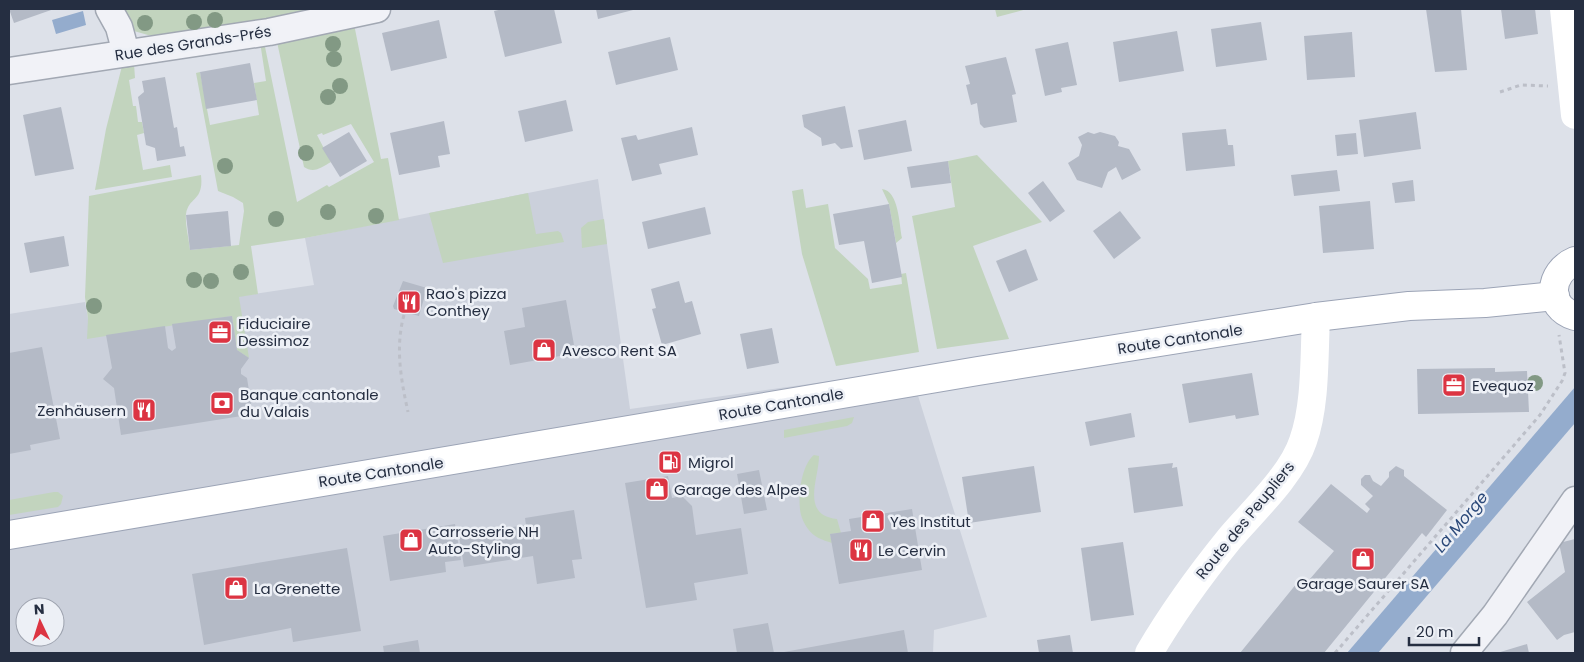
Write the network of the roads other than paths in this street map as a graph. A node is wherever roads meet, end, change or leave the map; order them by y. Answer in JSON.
{"nodes":[{"id":1,"x":109,"y":9,"type":"edge"},
{"id":2,"x":377,"y":9,"type":"edge"},
{"id":3,"x":1564,"y":9,"type":"edge"},
{"id":4,"x":126,"y":53,"type":"junction"},
{"id":5,"x":9,"y":71,"type":"edge"},
{"id":6,"x":1575,"y":115,"type":"edge"},
{"id":7,"x":1575,"y":261,"type":"edge"},
{"id":8,"x":1555,"y":296,"type":"junction"},
{"id":9,"x":1575,"y":316,"type":"edge"},
{"id":10,"x":1316,"y":317,"type":"junction"},
{"id":11,"x":1575,"y":500,"type":"edge"},
{"id":12,"x":9,"y":535,"type":"edge"},
{"id":13,"x":1149,"y":653,"type":"edge"},
{"id":14,"x":1464,"y":653,"type":"edge"}],
"edges":[{"from":1,"to":4,"type":"street"},
{"from":2,"to":4,"type":"street","name":"Rue des Grands-Prés"},
{"from":3,"to":6,"type":"main road"},
{"from":4,"to":5,"type":"street","name":"Rue des Grands-Prés"},
{"from":7,"to":8,"type":"main road"},
{"from":8,"to":9,"type":"main road"},
{"from":8,"to":10,"type":"main road","name":"Route Cantonale"},
{"from":10,"to":12,"type":"main road","name":"Route Cantonale"},
{"from":10,"to":13,"type":"main road","name":"Route des Peupliers"},
{"from":11,"to":14,"type":"street"}]}
